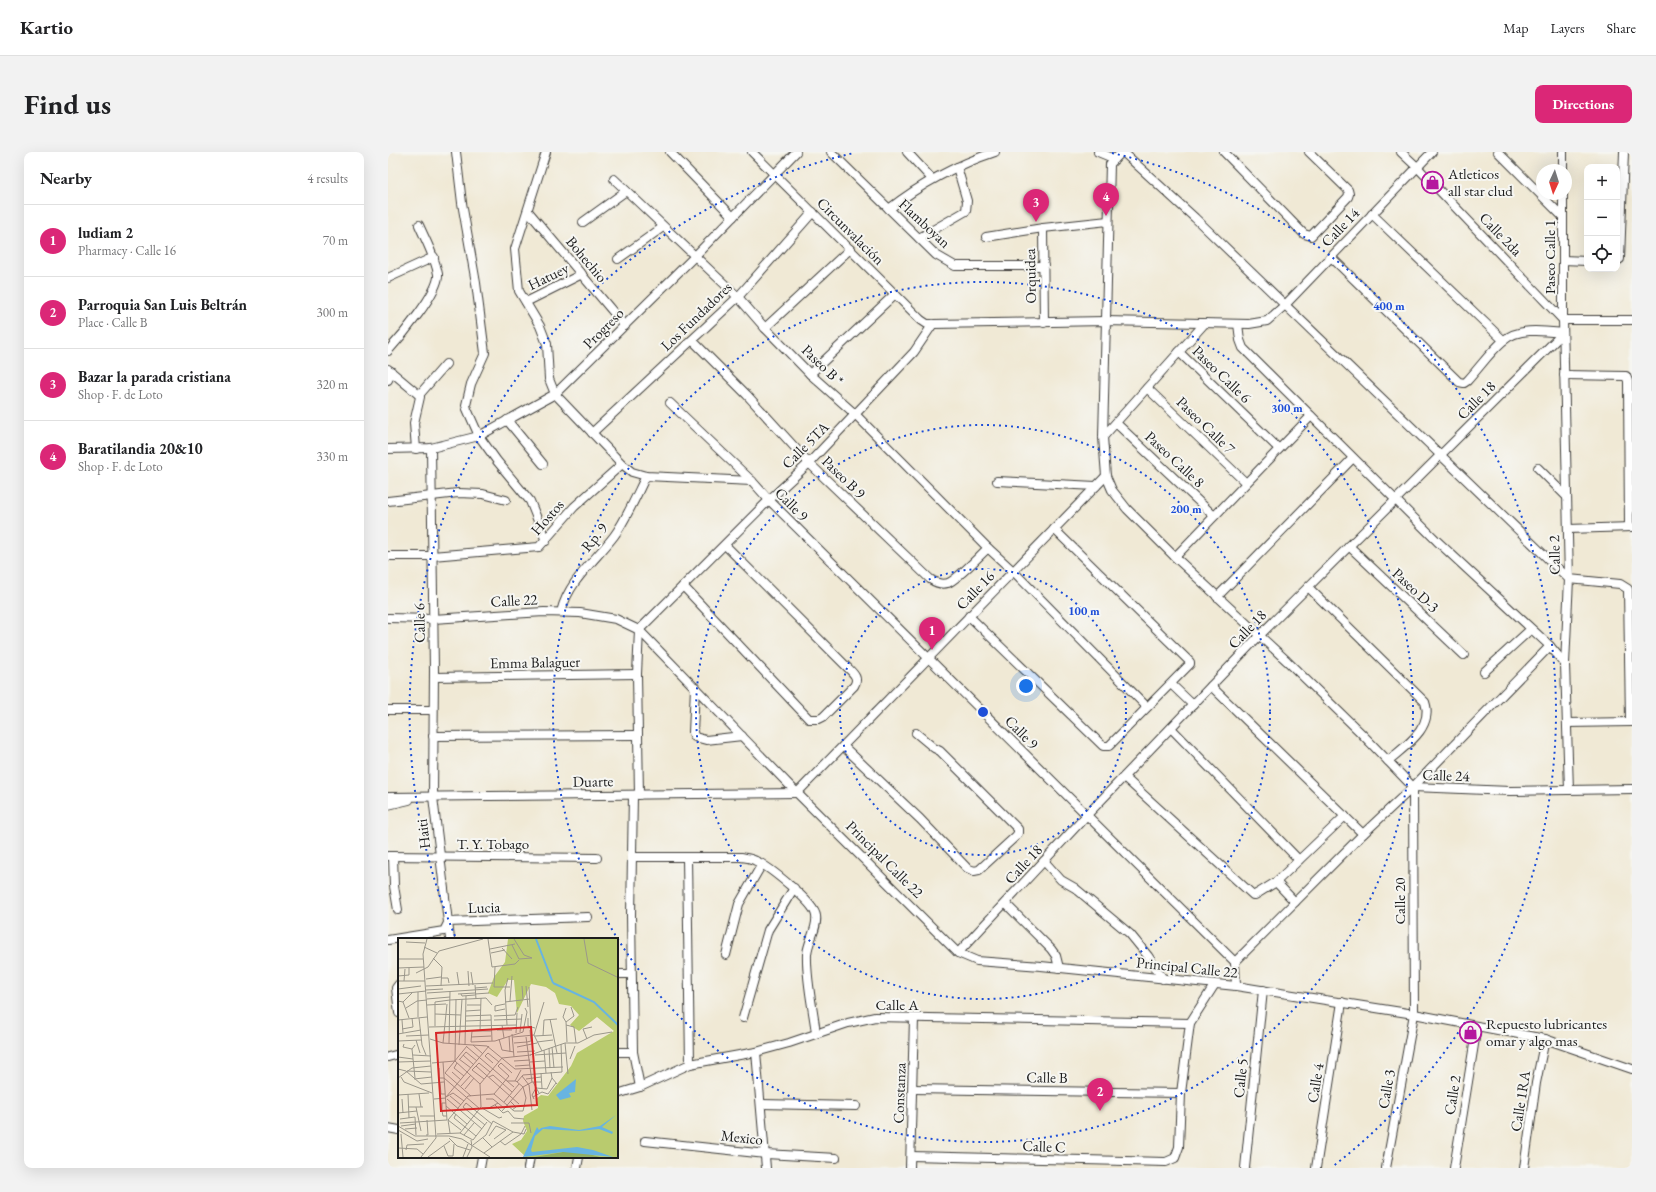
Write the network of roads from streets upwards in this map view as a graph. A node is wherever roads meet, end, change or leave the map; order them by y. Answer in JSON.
{"nodes":[{"id":1,"x":456,"y":152,"type":"edge"},
{"id":2,"x":546,"y":152,"type":"edge"},
{"id":3,"x":670,"y":152,"type":"edge"},
{"id":4,"x":752,"y":152,"type":"edge"},
{"id":5,"x":796,"y":152,"type":"edge"},
{"id":6,"x":831,"y":152,"type":"edge"},
{"id":7,"x":907,"y":152,"type":"edge"},
{"id":8,"x":996,"y":152,"type":"edge"},
{"id":9,"x":1101,"y":152,"type":"edge"},
{"id":10,"x":1123,"y":152,"type":"edge"},
{"id":11,"x":1224,"y":152,"type":"edge"},
{"id":12,"x":1309,"y":152,"type":"edge"},
{"id":13,"x":1401,"y":152,"type":"edge"},
{"id":14,"x":1432,"y":152,"type":"edge"},
{"id":15,"x":1498,"y":152,"type":"edge"},
{"id":16,"x":1563,"y":152,"type":"edge"},
{"id":17,"x":1624,"y":152,"type":"edge"},
{"id":18,"x":1113,"y":162,"type":"junction"},
{"id":19,"x":1563,"y":164,"type":"edge"},
{"id":20,"x":957,"y":167,"type":"junction"},
{"id":21,"x":1418,"y":168,"type":"junction"},
{"id":22,"x":775,"y":175,"type":"junction"},
{"id":23,"x":614,"y":179,"type":"dead end"},
{"id":24,"x":932,"y":179,"type":"junction"},
{"id":25,"x":626,"y":191,"type":"junction"},
{"id":26,"x":1562,"y":200,"type":"edge"},
{"id":27,"x":889,"y":209,"type":"junction"},
{"id":28,"x":528,"y":211,"type":"junction"},
{"id":29,"x":812,"y":212,"type":"junction"},
{"id":30,"x":1372,"y":214,"type":"junction"},
{"id":31,"x":1562,"y":216,"type":"junction"},
{"id":32,"x":733,"y":217,"type":"junction"},
{"id":33,"x":1108,"y":221,"type":"junction"},
{"id":34,"x":583,"y":222,"type":"dead end"},
{"id":35,"x":419,"y":225,"type":"dead end"},
{"id":36,"x":663,"y":227,"type":"junction"},
{"id":37,"x":1043,"y":228,"type":"junction"},
{"id":38,"x":986,"y":237,"type":"dead end"},
{"id":39,"x":919,"y":238,"type":"junction"},
{"id":40,"x":850,"y":249,"type":"junction"},
{"id":41,"x":695,"y":256,"type":"junction"},
{"id":42,"x":434,"y":257,"type":"junction"},
{"id":43,"x":1331,"y":257,"type":"junction"},
{"id":44,"x":618,"y":259,"type":"dead end"},
{"id":45,"x":1620,"y":259,"type":"edge"},
{"id":46,"x":1563,"y":260,"type":"junction"},
{"id":47,"x":1584,"y":261,"type":"edge"},
{"id":48,"x":1044,"y":266,"type":"junction"},
{"id":49,"x":582,"y":274,"type":"junction"},
{"id":50,"x":388,"y":278,"type":"edge"},
{"id":51,"x":895,"y":294,"type":"junction"},
{"id":52,"x":738,"y":297,"type":"junction"},
{"id":53,"x":526,"y":302,"type":"junction"},
{"id":54,"x":1285,"y":306,"type":"junction"},
{"id":55,"x":1563,"y":320,"type":"junction"},
{"id":56,"x":1632,"y":320,"type":"edge"},
{"id":57,"x":1105,"y":321,"type":"junction"},
{"id":58,"x":1044,"y":323,"type":"junction"},
{"id":59,"x":1205,"y":323,"type":"junction"},
{"id":60,"x":933,"y":324,"type":"junction"},
{"id":61,"x":1238,"y":324,"type":"junction"},
{"id":62,"x":625,"y":326,"type":"junction"},
{"id":63,"x":765,"y":328,"type":"junction"},
{"id":64,"x":1563,"y":333,"type":"junction"},
{"id":65,"x":692,"y":340,"type":"junction"},
{"id":66,"x":1503,"y":340,"type":"junction"},
{"id":67,"x":388,"y":351,"type":"edge"},
{"id":68,"x":1179,"y":352,"type":"junction"},
{"id":69,"x":446,"y":364,"type":"dead end"},
{"id":70,"x":390,"y":370,"type":"edge"},
{"id":71,"x":810,"y":374,"type":"junction"},
{"id":72,"x":1564,"y":376,"type":"junction"},
{"id":73,"x":388,"y":380,"type":"edge"},
{"id":74,"x":1147,"y":388,"type":"junction"},
{"id":75,"x":555,"y":394,"type":"junction"},
{"id":76,"x":419,"y":395,"type":"junction"},
{"id":77,"x":670,"y":404,"type":"dead end"},
{"id":78,"x":855,"y":414,"type":"junction"},
{"id":79,"x":1311,"y":416,"type":"junction"},
{"id":80,"x":508,"y":420,"type":"junction"},
{"id":81,"x":1116,"y":423,"type":"junction"},
{"id":82,"x":592,"y":433,"type":"junction"},
{"id":83,"x":480,"y":436,"type":"junction"},
{"id":84,"x":1103,"y":437,"type":"junction"},
{"id":85,"x":431,"y":448,"type":"junction"},
{"id":86,"x":388,"y":449,"type":"edge"},
{"id":87,"x":416,"y":449,"type":"junction"},
{"id":88,"x":1279,"y":449,"type":"junction"},
{"id":89,"x":1440,"y":455,"type":"junction"},
{"id":90,"x":1353,"y":458,"type":"junction"},
{"id":91,"x":809,"y":463,"type":"junction"},
{"id":92,"x":543,"y":464,"type":"dead end"},
{"id":93,"x":622,"y":464,"type":"junction"},
{"id":94,"x":1538,"y":468,"type":"dead end"},
{"id":95,"x":646,"y":476,"type":"junction"},
{"id":96,"x":1106,"y":476,"type":"junction"},
{"id":97,"x":752,"y":481,"type":"junction"},
{"id":98,"x":997,"y":481,"type":"dead end"},
{"id":99,"x":1246,"y":483,"type":"junction"},
{"id":100,"x":1096,"y":486,"type":"junction"},
{"id":101,"x":431,"y":495,"type":"junction"},
{"id":102,"x":1567,"y":497,"type":"junction"},
{"id":103,"x":506,"y":500,"type":"dead end"},
{"id":104,"x":769,"y":500,"type":"junction"},
{"id":105,"x":1395,"y":500,"type":"junction"},
{"id":106,"x":388,"y":501,"type":"edge"},
{"id":107,"x":1214,"y":516,"type":"junction"},
{"id":108,"x":1631,"y":527,"type":"edge"},
{"id":109,"x":1568,"y":529,"type":"junction"},
{"id":110,"x":1054,"y":530,"type":"junction"},
{"id":111,"x":546,"y":541,"type":"junction"},
{"id":112,"x":725,"y":545,"type":"junction"},
{"id":113,"x":1349,"y":546,"type":"junction"},
{"id":114,"x":988,"y":548,"type":"junction"},
{"id":115,"x":388,"y":556,"type":"edge"},
{"id":116,"x":432,"y":556,"type":"junction"},
{"id":117,"x":1175,"y":557,"type":"junction"},
{"id":118,"x":1014,"y":571,"type":"junction"},
{"id":119,"x":1569,"y":579,"type":"junction"},
{"id":120,"x":683,"y":586,"type":"junction"},
{"id":121,"x":1308,"y":588,"type":"junction"},
{"id":122,"x":1217,"y":597,"type":"junction"},
{"id":123,"x":561,"y":612,"type":"junction"},
{"id":124,"x":970,"y":616,"type":"junction"},
{"id":125,"x":388,"y":618,"type":"edge"},
{"id":126,"x":433,"y":619,"type":"junction"},
{"id":127,"x":1531,"y":629,"type":"junction"},
{"id":128,"x":639,"y":630,"type":"junction"},
{"id":129,"x":1259,"y":636,"type":"junction"},
{"id":130,"x":1550,"y":646,"type":"junction"},
{"id":131,"x":1464,"y":655,"type":"dead end"},
{"id":132,"x":928,"y":659,"type":"junction"},
{"id":133,"x":1565,"y":664,"type":"junction"},
{"id":134,"x":1484,"y":672,"type":"dead end"},
{"id":135,"x":637,"y":674,"type":"junction"},
{"id":136,"x":434,"y":677,"type":"junction"},
{"id":137,"x":1171,"y":684,"type":"junction"},
{"id":138,"x":1211,"y":686,"type":"junction"},
{"id":139,"x":695,"y":687,"type":"junction"},
{"id":140,"x":1193,"y":705,"type":"junction"},
{"id":141,"x":1147,"y":707,"type":"junction"},
{"id":142,"x":388,"y":710,"type":"edge"},
{"id":143,"x":433,"y":710,"type":"junction"},
{"id":144,"x":1631,"y":722,"type":"edge"},
{"id":145,"x":1567,"y":723,"type":"junction"},
{"id":146,"x":1171,"y":728,"type":"junction"},
{"id":147,"x":916,"y":733,"type":"dead end"},
{"id":148,"x":433,"y":736,"type":"junction"},
{"id":149,"x":638,"y":736,"type":"junction"},
{"id":150,"x":742,"y":736,"type":"junction"},
{"id":151,"x":843,"y":746,"type":"junction"},
{"id":152,"x":1388,"y":762,"type":"junction"},
{"id":153,"x":1124,"y":777,"type":"junction"},
{"id":154,"x":1413,"y":787,"type":"junction"},
{"id":155,"x":1632,"y":789,"type":"edge"},
{"id":156,"x":1568,"y":790,"type":"junction"},
{"id":157,"x":798,"y":793,"type":"junction"},
{"id":158,"x":636,"y":795,"type":"junction"},
{"id":159,"x":423,"y":796,"type":"junction"},
{"id":160,"x":388,"y":797,"type":"edge"},
{"id":161,"x":433,"y":797,"type":"junction"},
{"id":162,"x":388,"y":805,"type":"edge"},
{"id":163,"x":1086,"y":816,"type":"junction"},
{"id":164,"x":1345,"y":816,"type":"junction"},
{"id":165,"x":1363,"y":834,"type":"junction"},
{"id":166,"x":390,"y":856,"type":"edge"},
{"id":167,"x":440,"y":857,"type":"junction"},
{"id":168,"x":687,"y":857,"type":"junction"},
{"id":169,"x":597,"y":858,"type":"dead end"},
{"id":170,"x":632,"y":858,"type":"junction"},
{"id":171,"x":1299,"y":860,"type":"junction"},
{"id":172,"x":1044,"y":861,"type":"junction"},
{"id":173,"x":762,"y":864,"type":"junction"},
{"id":174,"x":1276,"y":882,"type":"junction"},
{"id":175,"x":794,"y":888,"type":"junction"},
{"id":176,"x":1295,"y":902,"type":"junction"},
{"id":177,"x":1005,"y":903,"type":"junction"},
{"id":178,"x":398,"y":910,"type":"dead end"},
{"id":179,"x":588,"y":917,"type":"dead end"},
{"id":180,"x":448,"y":922,"type":"junction"},
{"id":181,"x":398,"y":938,"type":"edge"},
{"id":182,"x":400,"y":938,"type":"edge"},
{"id":183,"x":450,"y":938,"type":"edge"},
{"id":184,"x":388,"y":940,"type":"edge"},
{"id":185,"x":958,"y":953,"type":"junction"},
{"id":186,"x":726,"y":955,"type":"dead end"},
{"id":187,"x":1235,"y":962,"type":"junction"},
{"id":188,"x":1059,"y":968,"type":"junction"},
{"id":189,"x":618,"y":974,"type":"edge"},
{"id":190,"x":631,"y":974,"type":"junction"},
{"id":191,"x":1163,"y":979,"type":"junction"},
{"id":192,"x":1215,"y":984,"type":"junction"},
{"id":193,"x":398,"y":985,"type":"edge"},
{"id":194,"x":1236,"y":986,"type":"junction"},
{"id":195,"x":1263,"y":990,"type":"junction"},
{"id":196,"x":1342,"y":1002,"type":"junction"},
{"id":197,"x":398,"y":1005,"type":"edge"},
{"id":198,"x":1414,"y":1014,"type":"junction"},
{"id":199,"x":743,"y":1018,"type":"dead end"},
{"id":200,"x":914,"y":1018,"type":"junction"},
{"id":201,"x":1190,"y":1023,"type":"junction"},
{"id":202,"x":1477,"y":1026,"type":"junction"},
{"id":203,"x":816,"y":1033,"type":"junction"},
{"id":204,"x":1545,"y":1039,"type":"junction"},
{"id":205,"x":618,"y":1052,"type":"edge"},
{"id":206,"x":633,"y":1052,"type":"junction"},
{"id":207,"x":756,"y":1052,"type":"junction"},
{"id":208,"x":398,"y":1054,"type":"edge"},
{"id":209,"x":388,"y":1057,"type":"edge"},
{"id":210,"x":690,"y":1064,"type":"junction"},
{"id":211,"x":1632,"y":1069,"type":"edge"},
{"id":212,"x":640,"y":1087,"type":"junction"},
{"id":213,"x":913,"y":1089,"type":"junction"},
{"id":214,"x":1181,"y":1093,"type":"junction"},
{"id":215,"x":618,"y":1094,"type":"edge"},
{"id":216,"x":761,"y":1104,"type":"junction"},
{"id":217,"x":856,"y":1106,"type":"dead end"},
{"id":218,"x":388,"y":1128,"type":"edge"},
{"id":219,"x":398,"y":1130,"type":"edge"},
{"id":220,"x":645,"y":1142,"type":"dead end"},
{"id":221,"x":766,"y":1154,"type":"junction"},
{"id":222,"x":910,"y":1156,"type":"junction"},
{"id":223,"x":482,"y":1158,"type":"edge"},
{"id":224,"x":530,"y":1158,"type":"edge"},
{"id":225,"x":579,"y":1158,"type":"edge"},
{"id":226,"x":836,"y":1158,"type":"dead end"},
{"id":227,"x":1059,"y":1164,"type":"edge"},
{"id":228,"x":480,"y":1168,"type":"edge"},
{"id":229,"x":528,"y":1168,"type":"edge"},
{"id":230,"x":577,"y":1168,"type":"edge"},
{"id":231,"x":766,"y":1168,"type":"edge"},
{"id":232,"x":910,"y":1168,"type":"edge"},
{"id":233,"x":1245,"y":1168,"type":"edge"},
{"id":234,"x":1316,"y":1168,"type":"edge"},
{"id":235,"x":1386,"y":1168,"type":"edge"},
{"id":236,"x":1454,"y":1168,"type":"edge"},
{"id":237,"x":1524,"y":1168,"type":"edge"}],
"edges":[{"from":1,"to":83,"type":"street"},
{"from":2,"to":28,"type":"street"},
{"from":3,"to":32,"type":"street"},
{"from":4,"to":22,"type":"street","name":"Circunvalación"},
{"from":5,"to":22,"type":"street","name":"Progreso"},
{"from":6,"to":27,"type":"street","name":"Flamboyan"},
{"from":7,"to":24,"type":"street"},
{"from":8,"to":20,"type":"street"},
{"from":9,"to":18,"type":"street"},
{"from":10,"to":18,"type":"street"},
{"from":10,"to":54,"type":"street"},
{"from":11,"to":12,"type":"street"},
{"from":13,"to":21,"type":"street","name":"Calle 2da"},
{"from":14,"to":21,"type":"street","name":"Calle 14"},
{"from":15,"to":31,"type":"street"},
{"from":16,"to":19,"type":"street"},
{"from":17,"to":45,"type":"street"},
{"from":18,"to":33,"type":"street"},
{"from":20,"to":24,"type":"street"},
{"from":20,"to":39,"type":"street"},
{"from":21,"to":30,"type":"street","name":"Calle 14"},
{"from":21,"to":55,"type":"street","name":"Calle 2da"},
{"from":22,"to":29,"type":"street","name":"Circunvalación"},
{"from":22,"to":32,"type":"street","name":"Progreso"},
{"from":23,"to":25,"type":"street","name":"Paseo B *"},
{"from":24,"to":27,"type":"street"},
{"from":25,"to":34,"type":"street"},
{"from":25,"to":36,"type":"street","name":"Paseo B *"},
{"from":26,"to":31,"type":"street","name":"Paseo Calle 1"},
{"from":27,"to":39,"type":"street","name":"Flamboyan"},
{"from":28,"to":49,"type":"street","name":"Bohechio"},
{"from":28,"to":53,"type":"street"},
{"from":29,"to":40,"type":"street","name":"Circunvalación"},
{"from":29,"to":52,"type":"street","name":"Los Fundadores"},
{"from":30,"to":43,"type":"street","name":"Calle 14"},
{"from":30,"to":66,"type":"street"},
{"from":31,"to":46,"type":"street","name":"Paseo Calle 1"},
{"from":32,"to":41,"type":"street","name":"Progreso"},
{"from":33,"to":37,"type":"street"},
{"from":33,"to":57,"type":"street"},
{"from":35,"to":42,"type":"street"},
{"from":36,"to":41,"type":"street","name":"Paseo B *"},
{"from":36,"to":44,"type":"street"},
{"from":37,"to":38,"type":"street"},
{"from":37,"to":48,"type":"street","name":"Orquidea"},
{"from":39,"to":48,"type":"street","name":"Flamboyan"},
{"from":40,"to":51,"type":"street","name":"Circunvalación"},
{"from":40,"to":63,"type":"street"},
{"from":41,"to":52,"type":"street","name":"Paseo B *"},
{"from":41,"to":62,"type":"street","name":"Progreso"},
{"from":42,"to":50,"type":"street"},
{"from":42,"to":67,"type":"street"},
{"from":43,"to":54,"type":"street","name":"Calle 14"},
{"from":43,"to":66,"type":"street"},
{"from":46,"to":47,"type":"street"},
{"from":46,"to":55,"type":"street","name":"Paseo Calle 1"},
{"from":48,"to":58,"type":"street","name":"Orquidea"},
{"from":49,"to":53,"type":"street","name":"Hatuey"},
{"from":49,"to":62,"type":"street","name":"Bohechio"},
{"from":51,"to":60,"type":"street","name":"Circunvalación"},
{"from":51,"to":71,"type":"street"},
{"from":52,"to":63,"type":"street","name":"Paseo B *"},
{"from":52,"to":65,"type":"street","name":"Los Fundadores"},
{"from":53,"to":75,"type":"street"},
{"from":54,"to":61,"type":"street","name":"Calle 14"},
{"from":54,"to":89,"type":"street"},
{"from":55,"to":56,"type":"street"},
{"from":55,"to":64,"type":"street","name":"Calle 2"},
{"from":57,"to":58,"type":"street"},
{"from":57,"to":59,"type":"street"},
{"from":57,"to":84,"type":"street"},
{"from":58,"to":60,"type":"street"},
{"from":59,"to":61,"type":"street"},
{"from":59,"to":68,"type":"street"},
{"from":60,"to":78,"type":"street","name":"Calle 5TA"},
{"from":61,"to":79,"type":"street"},
{"from":62,"to":75,"type":"street","name":"Progreso"},
{"from":63,"to":71,"type":"street","name":"Paseo B *"},
{"from":64,"to":66,"type":"street"},
{"from":64,"to":72,"type":"street","name":"Calle 2"},
{"from":64,"to":89,"type":"street","name":"Calle 18"},
{"from":65,"to":82,"type":"street","name":"Los Fundadores"},
{"from":65,"to":91,"type":"street","name":"Paseo B 9"},
{"from":68,"to":74,"type":"street"},
{"from":68,"to":88,"type":"street","name":"Paseo Calle 6"},
{"from":69,"to":76,"type":"street"},
{"from":70,"to":73,"type":"street"},
{"from":70,"to":76,"type":"street"},
{"from":71,"to":78,"type":"street","name":"Paseo B *"},
{"from":72,"to":102,"type":"street","name":"Calle 2"},
{"from":72,"to":108,"type":"street"},
{"from":74,"to":81,"type":"street"},
{"from":74,"to":99,"type":"street","name":"Paseo Calle 7"},
{"from":75,"to":80,"type":"street","name":"Progreso"},
{"from":75,"to":82,"type":"street"},
{"from":76,"to":87,"type":"street"},
{"from":77,"to":97,"type":"street","name":"Calle 9"},
{"from":78,"to":91,"type":"street","name":"Calle 5TA"},
{"from":78,"to":114,"type":"street","name":"Paseo B *"},
{"from":79,"to":88,"type":"street"},
{"from":79,"to":90,"type":"street"},
{"from":80,"to":83,"type":"street","name":"Progreso"},
{"from":80,"to":92,"type":"street"},
{"from":81,"to":84,"type":"street"},
{"from":81,"to":107,"type":"street","name":"Paseo Calle 8"},
{"from":82,"to":93,"type":"street"},
{"from":83,"to":85,"type":"street","name":"Progreso"},
{"from":83,"to":111,"type":"street"},
{"from":84,"to":96,"type":"street"},
{"from":85,"to":87,"type":"street","name":"Progreso"},
{"from":85,"to":101,"type":"street","name":"Calle 6"},
{"from":86,"to":87,"type":"street","name":"Progreso"},
{"from":88,"to":99,"type":"street"},
{"from":89,"to":105,"type":"street","name":"Calle 18"},
{"from":89,"to":119,"type":"street"},
{"from":90,"to":105,"type":"street"},
{"from":90,"to":122,"type":"street"},
{"from":91,"to":104,"type":"street","name":"Calle 5TA"},
{"from":91,"to":114,"type":"street","name":"Paseo B 9"},
{"from":93,"to":95,"type":"street"},
{"from":93,"to":111,"type":"street","name":"Hostos"},
{"from":94,"to":102,"type":"street"},
{"from":95,"to":97,"type":"street"},
{"from":95,"to":123,"type":"street","name":"Rp. 9"},
{"from":96,"to":100,"type":"street","name":"Calle 16"},
{"from":96,"to":117,"type":"street","name":"Calle 24"},
{"from":97,"to":104,"type":"street","name":"Calle 9"},
{"from":98,"to":100,"type":"street"},
{"from":99,"to":107,"type":"street"},
{"from":100,"to":110,"type":"street","name":"Calle 16"},
{"from":101,"to":103,"type":"street"},
{"from":101,"to":106,"type":"street"},
{"from":101,"to":116,"type":"street","name":"Calle 6"},
{"from":102,"to":109,"type":"street","name":"Calle 2"},
{"from":104,"to":112,"type":"street","name":"Calle 5TA"},
{"from":104,"to":132,"type":"street","name":"Calle 9"},
{"from":105,"to":113,"type":"street","name":"Calle 18"},
{"from":105,"to":127,"type":"street"},
{"from":107,"to":117,"type":"street"},
{"from":108,"to":109,"type":"street"},
{"from":109,"to":119,"type":"street","name":"Calle 2"},
{"from":110,"to":118,"type":"street","name":"Calle 16"},
{"from":110,"to":137,"type":"street"},
{"from":111,"to":116,"type":"street","name":"Hostos"},
{"from":112,"to":120,"type":"street","name":"Calle 5TA"},
{"from":112,"to":120,"type":"street"},
{"from":113,"to":121,"type":"street","name":"Calle 18"},
{"from":113,"to":131,"type":"street","name":"Paseo D-3"},
{"from":114,"to":118,"type":"street","name":"Paseo B *"},
{"from":115,"to":116,"type":"street","name":"Hostos"},
{"from":116,"to":126,"type":"street","name":"Calle 6"},
{"from":117,"to":122,"type":"street","name":"Calle 24"},
{"from":118,"to":124,"type":"street","name":"Calle 16"},
{"from":118,"to":141,"type":"street","name":"Paseo B *"},
{"from":119,"to":133,"type":"street","name":"Calle 2"},
{"from":119,"to":144,"type":"street"},
{"from":120,"to":128,"type":"street","name":"Calle 5TA"},
{"from":121,"to":129,"type":"street","name":"Calle 18"},
{"from":121,"to":152,"type":"street"},
{"from":122,"to":129,"type":"street","name":"Calle 24"},
{"from":123,"to":126,"type":"street","name":"Calle 22"},
{"from":123,"to":128,"type":"street","name":"Calle 22"},
{"from":124,"to":132,"type":"street","name":"Calle 16"},
{"from":124,"to":141,"type":"street"},
{"from":125,"to":126,"type":"street","name":"Calle 22"},
{"from":126,"to":136,"type":"street","name":"Calle 6"},
{"from":127,"to":130,"type":"street"},
{"from":127,"to":134,"type":"street"},
{"from":128,"to":135,"type":"street"},
{"from":128,"to":139,"type":"street","name":"Calle 22"},
{"from":129,"to":138,"type":"street","name":"Calle 18"},
{"from":129,"to":152,"type":"street","name":"Calle 24"},
{"from":130,"to":133,"type":"street"},
{"from":130,"to":154,"type":"street"},
{"from":132,"to":151,"type":"street","name":"Calle 16"},
{"from":132,"to":163,"type":"street","name":"Calle 9"},
{"from":133,"to":145,"type":"street","name":"Calle 2"},
{"from":135,"to":136,"type":"street","name":"Emma Balaguer"},
{"from":135,"to":149,"type":"street"},
{"from":136,"to":143,"type":"street","name":"Calle 6"},
{"from":137,"to":140,"type":"street"},
{"from":137,"to":141,"type":"street"},
{"from":138,"to":140,"type":"street","name":"Calle 18"},
{"from":138,"to":164,"type":"street"},
{"from":139,"to":150,"type":"street","name":"Principal Calle 22"},
{"from":139,"to":150,"type":"street"},
{"from":140,"to":146,"type":"street","name":"Calle 18"},
{"from":142,"to":143,"type":"street"},
{"from":143,"to":148,"type":"street","name":"Calle 6"},
{"from":144,"to":145,"type":"street"},
{"from":145,"to":156,"type":"street","name":"Calle 2"},
{"from":146,"to":153,"type":"street","name":"Calle 18"},
{"from":146,"to":171,"type":"street"},
{"from":147,"to":151,"type":"street"},
{"from":148,"to":149,"type":"street"},
{"from":148,"to":161,"type":"street","name":"Calle 6"},
{"from":149,"to":158,"type":"street"},
{"from":150,"to":157,"type":"street","name":"Principal Calle 22"},
{"from":151,"to":157,"type":"street","name":"Calle 16"},
{"from":152,"to":154,"type":"street","name":"Calle 24"},
{"from":153,"to":163,"type":"street","name":"Calle 18"},
{"from":153,"to":174,"type":"street"},
{"from":154,"to":156,"type":"street","name":"Calle 24"},
{"from":154,"to":165,"type":"street"},
{"from":154,"to":198,"type":"street","name":"Calle 20"},
{"from":155,"to":156,"type":"street","name":"Calle 24"},
{"from":157,"to":158,"type":"street","name":"Duarte"},
{"from":157,"to":185,"type":"street","name":"Principal Calle 22"},
{"from":158,"to":161,"type":"street","name":"Duarte"},
{"from":158,"to":170,"type":"street"},
{"from":159,"to":160,"type":"street","name":"Duarte"},
{"from":159,"to":161,"type":"street","name":"Duarte"},
{"from":159,"to":162,"type":"street"},
{"from":161,"to":167,"type":"street","name":"Haiti"},
{"from":163,"to":172,"type":"street","name":"Calle 18"},
{"from":163,"to":187,"type":"street","name":"Calle 9"},
{"from":164,"to":165,"type":"street"},
{"from":164,"to":171,"type":"street"},
{"from":165,"to":176,"type":"street"},
{"from":166,"to":167,"type":"street","name":"T. Y. Tobago"},
{"from":166,"to":178,"type":"street"},
{"from":167,"to":169,"type":"street","name":"T. Y. Tobago"},
{"from":167,"to":180,"type":"street","name":"Haiti"},
{"from":168,"to":170,"type":"street"},
{"from":168,"to":173,"type":"street"},
{"from":168,"to":210,"type":"street"},
{"from":170,"to":190,"type":"street"},
{"from":171,"to":174,"type":"street"},
{"from":172,"to":177,"type":"street","name":"Calle 18"},
{"from":172,"to":191,"type":"street"},
{"from":173,"to":175,"type":"street"},
{"from":173,"to":186,"type":"street"},
{"from":174,"to":176,"type":"street"},
{"from":175,"to":199,"type":"street"},
{"from":175,"to":203,"type":"street"},
{"from":176,"to":187,"type":"street"},
{"from":177,"to":185,"type":"street","name":"Calle 18"},
{"from":177,"to":188,"type":"street"},
{"from":179,"to":180,"type":"street","name":"Lucia"},
{"from":180,"to":182,"type":"street","name":"Lucia"},
{"from":180,"to":183,"type":"street","name":"Haiti"},
{"from":181,"to":184,"type":"street","name":"Lucia"},
{"from":185,"to":188,"type":"street","name":"Principal Calle 22"},
{"from":187,"to":194,"type":"street"},
{"from":188,"to":191,"type":"street","name":"Principal Calle 22"},
{"from":189,"to":190,"type":"street"},
{"from":190,"to":206,"type":"street"},
{"from":191,"to":192,"type":"street","name":"Principal Calle 22"},
{"from":192,"to":194,"type":"street","name":"Principal Calle 22"},
{"from":192,"to":201,"type":"street"},
{"from":193,"to":197,"type":"street"},
{"from":194,"to":195,"type":"street","name":"Principal Calle 22"},
{"from":195,"to":196,"type":"street","name":"Principal Calle 22"},
{"from":195,"to":233,"type":"street","name":"Calle 5"},
{"from":196,"to":198,"type":"street","name":"Principal Calle 22"},
{"from":196,"to":234,"type":"street","name":"Calle 4"},
{"from":198,"to":202,"type":"street","name":"Principal Calle 22"},
{"from":198,"to":235,"type":"street","name":"Calle 3"},
{"from":200,"to":201,"type":"street","name":"Calle A"},
{"from":200,"to":203,"type":"street","name":"Calle A"},
{"from":200,"to":213,"type":"street","name":"Constanza"},
{"from":201,"to":214,"type":"street"},
{"from":202,"to":204,"type":"street","name":"Principal Calle 22"},
{"from":202,"to":236,"type":"street","name":"Calle 2"},
{"from":203,"to":207,"type":"street","name":"Calle A"},
{"from":204,"to":211,"type":"street","name":"Principal Calle 22"},
{"from":204,"to":237,"type":"street","name":"Calle 1RA"},
{"from":205,"to":206,"type":"street"},
{"from":206,"to":212,"type":"street"},
{"from":207,"to":210,"type":"street","name":"Calle A"},
{"from":207,"to":216,"type":"street"},
{"from":208,"to":209,"type":"street"},
{"from":210,"to":212,"type":"street","name":"Calle A"},
{"from":212,"to":215,"type":"street","name":"Calle A"},
{"from":213,"to":214,"type":"street","name":"Calle B"},
{"from":213,"to":222,"type":"street","name":"Constanza"},
{"from":214,"to":227,"type":"street","name":"Calle C"},
{"from":216,"to":217,"type":"street"},
{"from":216,"to":221,"type":"street"},
{"from":218,"to":219,"type":"street"},
{"from":220,"to":221,"type":"street","name":"Mexico"},
{"from":221,"to":226,"type":"street","name":"Mexico"},
{"from":221,"to":231,"type":"street"},
{"from":222,"to":227,"type":"street","name":"Calle C"},
{"from":222,"to":232,"type":"street","name":"Constanza"},
{"from":223,"to":228,"type":"street"},
{"from":224,"to":229,"type":"street"},
{"from":225,"to":230,"type":"street"}]}
